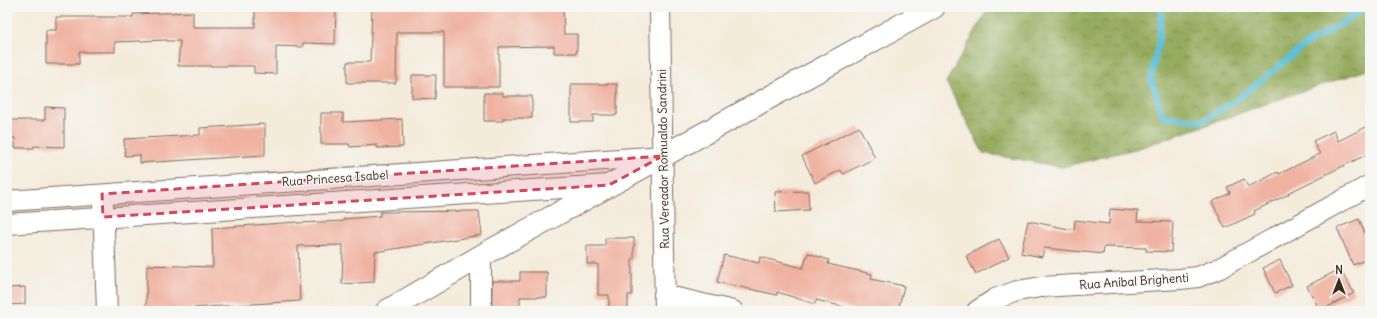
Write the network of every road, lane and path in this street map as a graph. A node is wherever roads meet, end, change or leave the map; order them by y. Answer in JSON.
{"nodes":[{"id":1,"x":660,"y":7,"type":"edge"},
{"id":2,"x":934,"y":7,"type":"edge"},
{"id":3,"x":663,"y":156,"type":"junction"},
{"id":4,"x":609,"y":185,"type":"junction"},
{"id":5,"x":1370,"y":185,"type":"edge"},
{"id":6,"x":102,"y":194,"type":"junction"},
{"id":7,"x":7,"y":201,"type":"edge"},
{"id":8,"x":103,"y":217,"type":"junction"},
{"id":9,"x":7,"y":224,"type":"edge"},
{"id":10,"x":481,"y":256,"type":"junction"},
{"id":11,"x":665,"y":303,"type":"edge"},
{"id":12,"x":107,"y":311,"type":"edge"},
{"id":13,"x":387,"y":311,"type":"edge"},
{"id":14,"x":481,"y":311,"type":"edge"},
{"id":15,"x":734,"y":311,"type":"edge"},
{"id":16,"x":977,"y":311,"type":"edge"}],
"edges":[{"from":1,"to":3,"type":"street","name":"Rua Vereador Romualdo Sandrini"},
{"from":2,"to":3,"type":"main road"},
{"from":3,"to":4,"type":"main road"},
{"from":3,"to":6,"type":"street","name":"Rua Princesa Isabel"},
{"from":3,"to":11,"type":"street","name":"Rua Vereador Romualdo Sandrini"},
{"from":4,"to":8,"type":"street","name":"Rua Princesa Isabel"},
{"from":4,"to":10,"type":"main road"},
{"from":5,"to":16,"type":"street","name":"Rua Aníbal Brighenti"},
{"from":6,"to":7,"type":"street","name":"Rua Princesa Isabel"},
{"from":6,"to":8,"type":"street"},
{"from":8,"to":9,"type":"street","name":"Rua Princesa Isabel"},
{"from":8,"to":12,"type":"street"},
{"from":10,"to":13,"type":"main road"},
{"from":10,"to":14,"type":"street"},
{"from":11,"to":15,"type":"street"}]}
